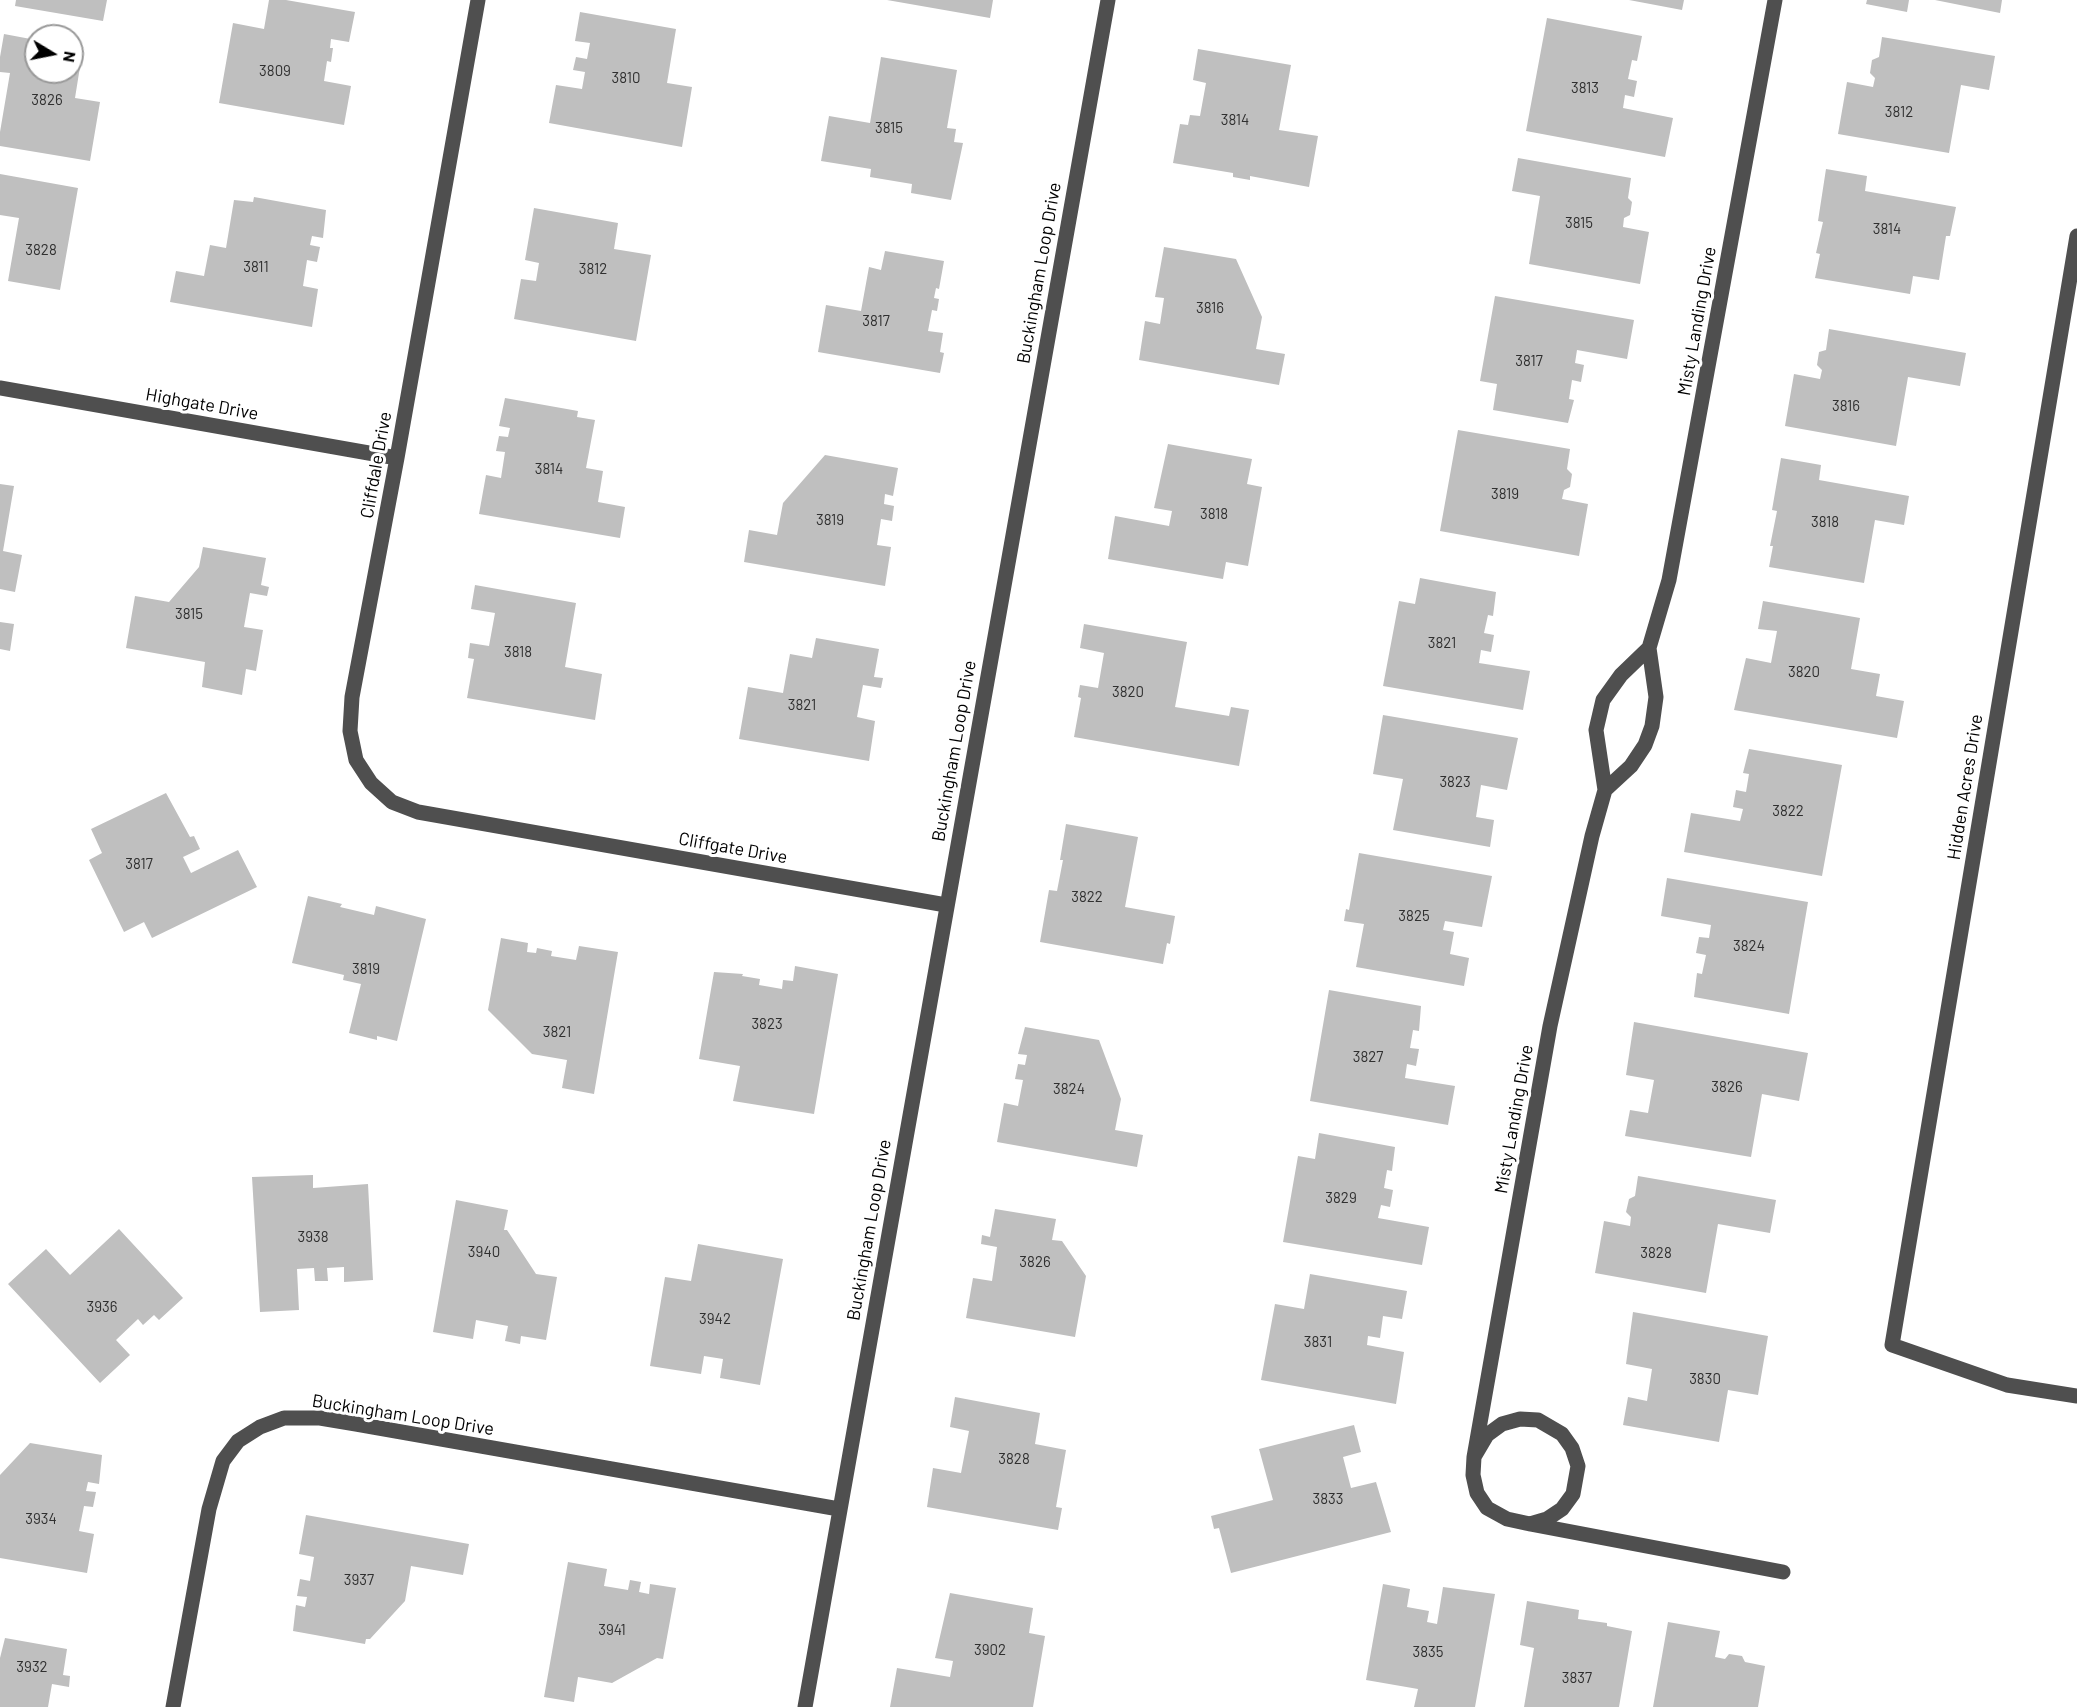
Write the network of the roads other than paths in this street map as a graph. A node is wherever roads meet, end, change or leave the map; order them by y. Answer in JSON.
{"nodes":[{"id":1,"x":478,"y":0,"type":"edge"},
{"id":2,"x":1108,"y":0,"type":"edge"},
{"id":3,"x":1775,"y":0,"type":"edge"},
{"id":4,"x":2077,"y":236,"type":"edge"},
{"id":5,"x":0,"y":388,"type":"edge"},
{"id":6,"x":397,"y":458,"type":"junction"},
{"id":7,"x":1649,"y":648,"type":"junction"},
{"id":8,"x":1605,"y":790,"type":"junction"},
{"id":9,"x":512,"y":830,"type":"joint"},
{"id":10,"x":946,"y":905,"type":"junction"},
{"id":11,"x":2077,"y":1396,"type":"edge"},
{"id":12,"x":1474,"y":1457,"type":"junction"},
{"id":13,"x":839,"y":1509,"type":"junction"},
{"id":14,"x":1530,"y":1524,"type":"junction"},
{"id":15,"x":1783,"y":1572,"type":"dead end"},
{"id":16,"x":173,"y":1707,"type":"edge"},
{"id":17,"x":805,"y":1707,"type":"edge"}],
"edges":[{"from":1,"to":6,"type":"street","name":"Cliffdale Drive"},
{"from":2,"to":10,"type":"street","name":"Buckingham Loop Drive"},
{"from":3,"to":7,"type":"street","name":"Misty Landing Drive"},
{"from":4,"to":11,"type":"street","name":"Hidden Acres Drive"},
{"from":5,"to":6,"type":"street","name":"Highgate Drive"},
{"from":6,"to":9,"type":"street","name":"Cliffdale Drive"},
{"from":7,"to":8,"type":"street"},
{"from":7,"to":8,"type":"street"},
{"from":8,"to":12,"type":"street","name":"Misty Landing Drive"},
{"from":9,"to":10,"type":"street","name":"Cliffgate Drive"},
{"from":10,"to":13,"type":"street","name":"Buckingham Loop Drive"},
{"from":12,"to":14,"type":"street"},
{"from":12,"to":14,"type":"street"},
{"from":13,"to":16,"type":"street","name":"Buckingham Loop Drive"},
{"from":13,"to":17,"type":"street","name":"Buckingham Loop Drive"},
{"from":14,"to":15,"type":"street"}]}
